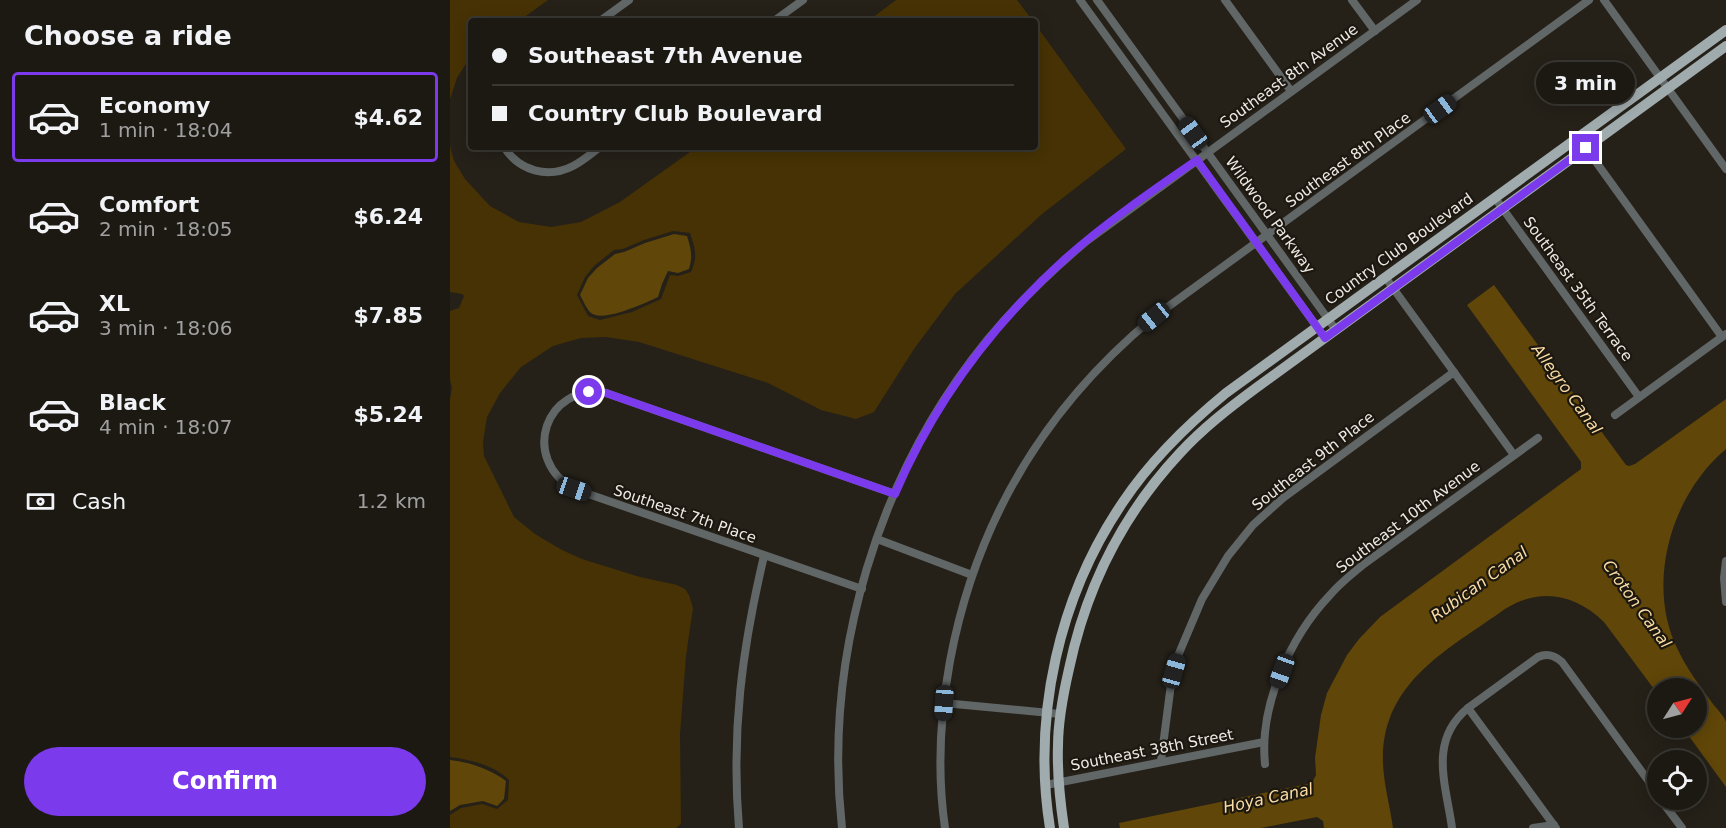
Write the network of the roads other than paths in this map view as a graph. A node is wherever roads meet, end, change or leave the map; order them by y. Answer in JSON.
{"nodes":[{"id":1,"x":629,"y":0,"type":"edge"},
{"id":2,"x":803,"y":0,"type":"edge"},
{"id":3,"x":1080,"y":0,"type":"edge"},
{"id":4,"x":1097,"y":0,"type":"edge"},
{"id":5,"x":1225,"y":0,"type":"edge"},
{"id":6,"x":1352,"y":0,"type":"edge"},
{"id":7,"x":1417,"y":0,"type":"edge"},
{"id":8,"x":1589,"y":0,"type":"edge"},
{"id":9,"x":1604,"y":0,"type":"edge"},
{"id":10,"x":604,"y":18,"type":"edge"},
{"id":11,"x":778,"y":18,"type":"edge"},
{"id":12,"x":1726,"y":30,"type":"edge"},
{"id":13,"x":1375,"y":31,"type":"junction"},
{"id":14,"x":1726,"y":46,"type":"edge"},
{"id":15,"x":1660,"y":78,"type":"junction"},
{"id":16,"x":1668,"y":88,"type":"junction"},
{"id":17,"x":1291,"y":91,"type":"junction"},
{"id":18,"x":1586,"y":148,"type":"junction"},
{"id":19,"x":506,"y":150,"type":"edge"},
{"id":20,"x":596,"y":150,"type":"edge"},
{"id":21,"x":1207,"y":152,"type":"junction"},
{"id":22,"x":1197,"y":160,"type":"junction"},
{"id":23,"x":1726,"y":169,"type":"edge"},
{"id":24,"x":1495,"y":198,"type":"junction"},
{"id":25,"x":1503,"y":208,"type":"junction"},
{"id":26,"x":1267,"y":235,"type":"junction"},
{"id":27,"x":1257,"y":243,"type":"junction"},
{"id":28,"x":1385,"y":277,"type":"junction"},
{"id":29,"x":1393,"y":288,"type":"junction"},
{"id":30,"x":1328,"y":319,"type":"junction"},
{"id":31,"x":1317,"y":326,"type":"junction"},
{"id":32,"x":1336,"y":330,"type":"junction"},
{"id":33,"x":1724,"y":336,"type":"edge"},
{"id":34,"x":1325,"y":338,"type":"junction"},
{"id":35,"x":1454,"y":372,"type":"junction"},
{"id":36,"x":1639,"y":397,"type":"junction"},
{"id":37,"x":1615,"y":415,"type":"dead end"},
{"id":38,"x":1538,"y":438,"type":"dead end"},
{"id":39,"x":1514,"y":456,"type":"junction"},
{"id":40,"x":895,"y":494,"type":"junction"},
{"id":41,"x":877,"y":539,"type":"junction"},
{"id":42,"x":764,"y":556,"type":"junction"},
{"id":43,"x":1726,"y":561,"type":"edge"},
{"id":44,"x":972,"y":575,"type":"junction"},
{"id":45,"x":862,"y":589,"type":"junction"},
{"id":46,"x":1726,"y":602,"type":"edge"},
{"id":47,"x":944,"y":703,"type":"junction"},
{"id":48,"x":1468,"y":708,"type":"junction"},
{"id":49,"x":1047,"y":712,"type":"junction"},
{"id":50,"x":1060,"y":714,"type":"junction"},
{"id":51,"x":1264,"y":742,"type":"junction"},
{"id":52,"x":1161,"y":761,"type":"junction"},
{"id":53,"x":1265,"y":764,"type":"dead end"},
{"id":54,"x":1647,"y":779,"type":"edge"},
{"id":55,"x":1058,"y":783,"type":"junction"},
{"id":56,"x":1046,"y":785,"type":"junction"},
{"id":57,"x":1668,"y":810,"type":"edge"},
{"id":58,"x":1555,"y":827,"type":"edge"},
{"id":59,"x":739,"y":828,"type":"edge"},
{"id":60,"x":842,"y":828,"type":"edge"},
{"id":61,"x":945,"y":828,"type":"edge"},
{"id":62,"x":1050,"y":828,"type":"edge"},
{"id":63,"x":1064,"y":828,"type":"edge"},
{"id":64,"x":1452,"y":828,"type":"edge"},
{"id":65,"x":1533,"y":828,"type":"edge"},
{"id":66,"x":1682,"y":828,"type":"edge"}],
"edges":[{"from":1,"to":10,"type":"street"},
{"from":2,"to":11,"type":"street"},
{"from":3,"to":22,"type":"street","name":"Wildwood Parkway"},
{"from":4,"to":21,"type":"street","name":"Wildwood Parkway"},
{"from":5,"to":17,"type":"street"},
{"from":6,"to":13,"type":"street"},
{"from":7,"to":13,"type":"street","name":"Southeast 8th Avenue"},
{"from":8,"to":26,"type":"street","name":"Southeast 8th Place"},
{"from":9,"to":15,"type":"street"},
{"from":12,"to":15,"type":"main road","name":"Country Club Boulevard"},
{"from":13,"to":17,"type":"street","name":"Southeast 8th Avenue"},
{"from":14,"to":16,"type":"main road","name":"Country Club Boulevard"},
{"from":15,"to":16,"type":"street"},
{"from":15,"to":24,"type":"main road","name":"Country Club Boulevard"},
{"from":16,"to":18,"type":"main road","name":"Country Club Boulevard"},
{"from":16,"to":23,"type":"street"},
{"from":17,"to":21,"type":"street","name":"Southeast 8th Avenue"},
{"from":18,"to":25,"type":"main road","name":"Country Club Boulevard"},
{"from":18,"to":33,"type":"street"},
{"from":19,"to":20,"type":"street"},
{"from":21,"to":22,"type":"street","name":"Southeast 8th Avenue"},
{"from":21,"to":26,"type":"street","name":"Wildwood Parkway"},
{"from":22,"to":27,"type":"street","name":"Wildwood Parkway"},
{"from":22,"to":40,"type":"street"},
{"from":24,"to":25,"type":"street","name":"Southeast 35th Terrace"},
{"from":24,"to":28,"type":"main road","name":"Country Club Boulevard"},
{"from":25,"to":29,"type":"main road","name":"Country Club Boulevard"},
{"from":25,"to":36,"type":"street","name":"Southeast 35th Terrace"},
{"from":26,"to":27,"type":"street","name":"Southeast 8th Place"},
{"from":26,"to":30,"type":"street","name":"Wildwood Parkway"},
{"from":27,"to":31,"type":"street","name":"Wildwood Parkway"},
{"from":27,"to":44,"type":"street"},
{"from":28,"to":29,"type":"street"},
{"from":28,"to":30,"type":"main road","name":"Country Club Boulevard"},
{"from":29,"to":32,"type":"main road","name":"Country Club Boulevard"},
{"from":29,"to":35,"type":"street"},
{"from":30,"to":31,"type":"main road","name":"Country Club Boulevard"},
{"from":30,"to":32,"type":"street","name":"Wildwood Parkway"},
{"from":31,"to":34,"type":"street","name":"Wildwood Parkway"},
{"from":31,"to":49,"type":"main road","name":"Country Club Boulevard"},
{"from":32,"to":34,"type":"main road","name":"Country Club Boulevard"},
{"from":33,"to":36,"type":"street"},
{"from":34,"to":50,"type":"main road","name":"Country Club Boulevard"},
{"from":35,"to":39,"type":"street"},
{"from":35,"to":52,"type":"street","name":"Southeast 9th Place"},
{"from":36,"to":37,"type":"street"},
{"from":38,"to":39,"type":"street","name":"Southeast 10th Avenue"},
{"from":39,"to":51,"type":"street","name":"Southeast 10th Avenue"},
{"from":40,"to":41,"type":"street"},
{"from":40,"to":42,"type":"street","name":"Southeast 7th Place"},
{"from":41,"to":44,"type":"street"},
{"from":41,"to":45,"type":"street"},
{"from":42,"to":45,"type":"street","name":"Southeast 7th Place"},
{"from":42,"to":59,"type":"street"},
{"from":43,"to":46,"type":"street"},
{"from":44,"to":47,"type":"street"},
{"from":45,"to":60,"type":"street"},
{"from":47,"to":49,"type":"street"},
{"from":47,"to":61,"type":"street"},
{"from":48,"to":54,"type":"street"},
{"from":48,"to":58,"type":"street"},
{"from":48,"to":64,"type":"street"},
{"from":49,"to":50,"type":"street"},
{"from":49,"to":56,"type":"main road","name":"Country Club Boulevard"},
{"from":50,"to":55,"type":"main road","name":"Country Club Boulevard"},
{"from":51,"to":52,"type":"street","name":"Southeast 38th Street"},
{"from":51,"to":53,"type":"street","name":"Southeast 10th Avenue"},
{"from":52,"to":55,"type":"street","name":"Southeast 38th Street"},
{"from":55,"to":56,"type":"street","name":"Southeast 38th Street"},
{"from":55,"to":63,"type":"main road","name":"Country Club Boulevard"},
{"from":56,"to":62,"type":"main road","name":"Country Club Boulevard"},
{"from":57,"to":66,"type":"street"},
{"from":58,"to":65,"type":"street"}]}
